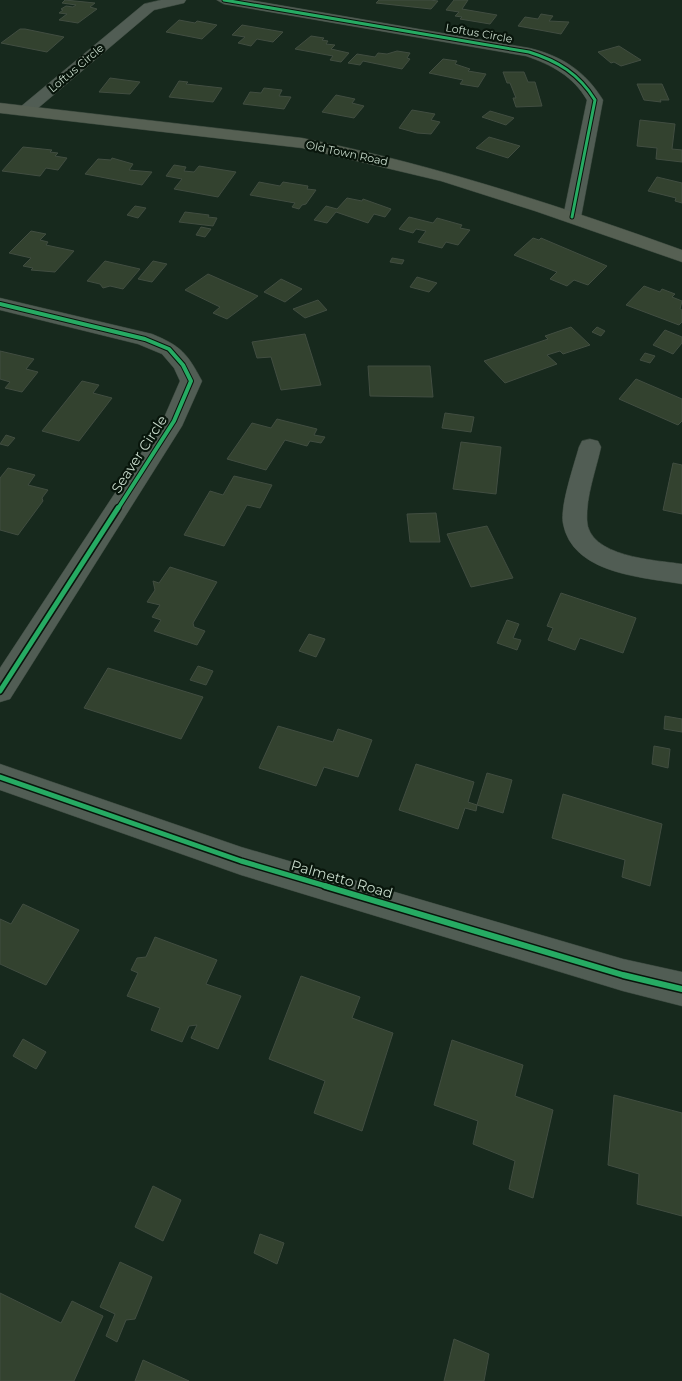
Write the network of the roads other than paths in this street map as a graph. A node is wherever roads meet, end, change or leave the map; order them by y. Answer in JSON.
{"nodes":[{"id":1,"x":179,"y":0,"type":"edge"},
{"id":2,"x":224,"y":0,"type":"edge"},
{"id":3,"x":0,"y":108,"type":"edge"},
{"id":4,"x":26,"y":111,"type":"junction"},
{"id":5,"x":572,"y":217,"type":"junction"},
{"id":6,"x":682,"y":256,"type":"edge"},
{"id":7,"x":0,"y":304,"type":"edge"},
{"id":8,"x":590,"y":447,"type":"dead end"},
{"id":9,"x":682,"y":574,"type":"edge"},
{"id":10,"x":0,"y":691,"type":"edge"},
{"id":11,"x":0,"y":777,"type":"edge"},
{"id":12,"x":682,"y":989,"type":"edge"}],
"edges":[{"from":1,"to":4,"type":"street","name":"Loftus Circle"},
{"from":2,"to":5,"type":"street","name":"Loftus Circle"},
{"from":3,"to":4,"type":"main road","name":"Old Town Road"},
{"from":4,"to":5,"type":"main road","name":"Old Town Road"},
{"from":5,"to":6,"type":"main road","name":"Old Town Road"},
{"from":7,"to":10,"type":"street","name":"Seaver Circle"},
{"from":8,"to":9,"type":"street"},
{"from":11,"to":12,"type":"street","name":"Palmetto Road"}]}
